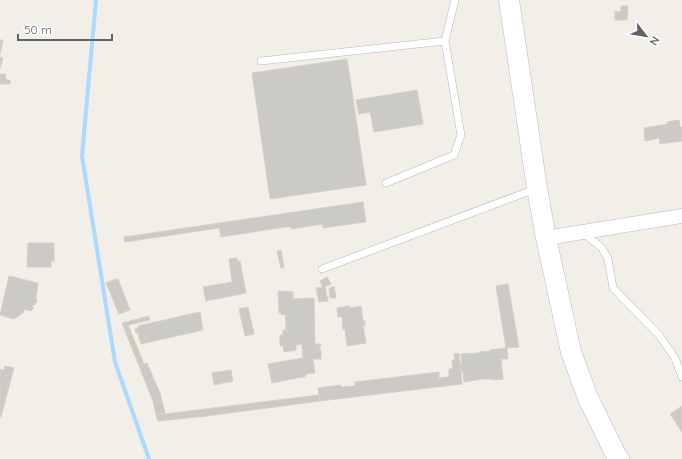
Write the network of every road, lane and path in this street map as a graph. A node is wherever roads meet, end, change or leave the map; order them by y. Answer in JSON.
{"nodes":[{"id":1,"x":455,"y":0,"type":"edge"},
{"id":2,"x":509,"y":0,"type":"edge"},
{"id":3,"x":445,"y":41,"type":"junction"},
{"id":4,"x":261,"y":61,"type":"dead end"},
{"id":5,"x":386,"y":183,"type":"dead end"},
{"id":6,"x":537,"y":188,"type":"junction"},
{"id":7,"x":682,"y":216,"type":"edge"},
{"id":8,"x":582,"y":232,"type":"junction"},
{"id":9,"x":546,"y":238,"type":"junction"},
{"id":10,"x":322,"y":269,"type":"dead end"},
{"id":11,"x":682,"y":377,"type":"edge"},
{"id":12,"x":619,"y":459,"type":"edge"}],
"edges":[{"from":1,"to":3,"type":"lane"},
{"from":2,"to":6,"type":"main road"},
{"from":3,"to":4,"type":"lane"},
{"from":3,"to":5,"type":"lane"},
{"from":6,"to":9,"type":"main road"},
{"from":6,"to":10,"type":"lane"},
{"from":7,"to":8,"type":"street"},
{"from":8,"to":9,"type":"street"},
{"from":8,"to":11,"type":"lane"},
{"from":9,"to":12,"type":"main road"}]}
